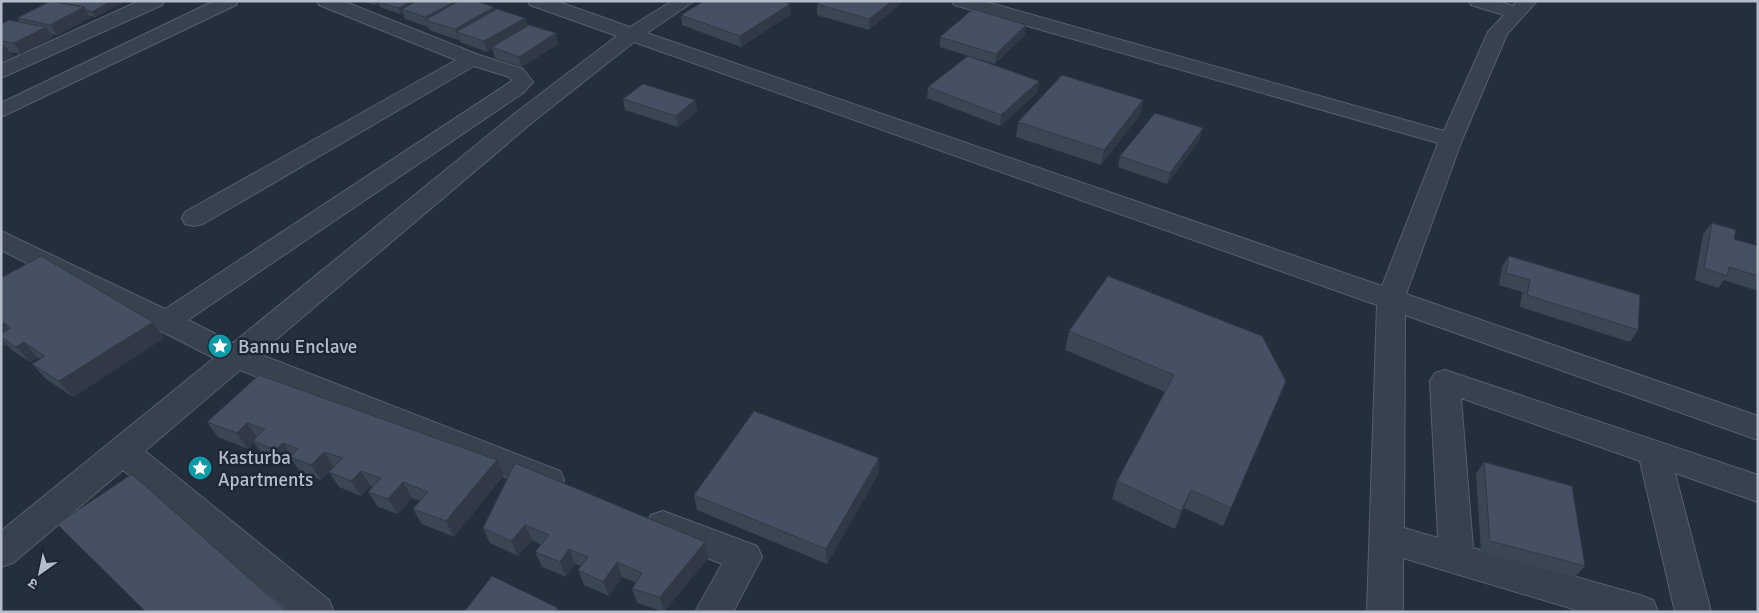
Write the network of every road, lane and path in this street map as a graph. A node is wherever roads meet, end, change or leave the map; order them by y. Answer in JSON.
{"nodes":[{"id":1,"x":155,"y":1,"type":"edge"},
{"id":2,"x":229,"y":1,"type":"edge"},
{"id":3,"x":326,"y":1,"type":"edge"},
{"id":4,"x":537,"y":1,"type":"edge"},
{"id":5,"x":685,"y":1,"type":"edge"},
{"id":6,"x":961,"y":1,"type":"edge"},
{"id":7,"x":1478,"y":1,"type":"edge"},
{"id":8,"x":1522,"y":7,"type":"edge"},
{"id":9,"x":632,"y":34,"type":"junction"},
{"id":10,"x":472,"y":59,"type":"junction"},
{"id":11,"x":1,"y":72,"type":"edge"},
{"id":12,"x":523,"y":82,"type":"junction"},
{"id":13,"x":555,"y":94,"type":"junction"},
{"id":14,"x":1,"y":110,"type":"edge"},
{"id":15,"x":1451,"y":140,"type":"junction"},
{"id":16,"x":194,"y":218,"type":"dead end"},
{"id":17,"x":1,"y":239,"type":"edge"},
{"id":18,"x":1390,"y":299,"type":"junction"},
{"id":19,"x":167,"y":321,"type":"junction"},
{"id":20,"x":236,"y":357,"type":"junction"},
{"id":21,"x":1758,"y":428,"type":"edge"},
{"id":22,"x":123,"y":451,"type":"junction"},
{"id":23,"x":1654,"y":453,"type":"junction"},
{"id":24,"x":1758,"y":489,"type":"edge"},
{"id":25,"x":579,"y":492,"type":"edge"},
{"id":26,"x":634,"y":514,"type":"edge"},
{"id":27,"x":1386,"y":538,"type":"junction"},
{"id":28,"x":1,"y":552,"type":"edge"},
{"id":29,"x":1456,"y":558,"type":"junction"},
{"id":30,"x":316,"y":612,"type":"edge"},
{"id":31,"x":713,"y":612,"type":"edge"},
{"id":32,"x":1385,"y":612,"type":"edge"},
{"id":33,"x":1640,"y":612,"type":"edge"},
{"id":34,"x":1694,"y":612,"type":"edge"}],
"edges":[{"from":1,"to":11,"type":"street"},
{"from":2,"to":14,"type":"street"},
{"from":3,"to":10,"type":"street"},
{"from":4,"to":9,"type":"street"},
{"from":5,"to":9,"type":"street"},
{"from":6,"to":15,"type":"street"},
{"from":7,"to":8,"type":"street"},
{"from":8,"to":15,"type":"street"},
{"from":9,"to":13,"type":"street"},
{"from":9,"to":18,"type":"street"},
{"from":10,"to":12,"type":"street"},
{"from":10,"to":16,"type":"street"},
{"from":12,"to":13,"type":"street"},
{"from":12,"to":19,"type":"street"},
{"from":13,"to":20,"type":"street"},
{"from":15,"to":18,"type":"street"},
{"from":17,"to":19,"type":"street"},
{"from":18,"to":21,"type":"street"},
{"from":18,"to":27,"type":"street"},
{"from":19,"to":20,"type":"street"},
{"from":20,"to":22,"type":"street"},
{"from":20,"to":25,"type":"street"},
{"from":22,"to":28,"type":"street"},
{"from":22,"to":30,"type":"street"},
{"from":23,"to":24,"type":"street"},
{"from":23,"to":29,"type":"street"},
{"from":23,"to":34,"type":"street"},
{"from":26,"to":31,"type":"street"},
{"from":27,"to":29,"type":"street"},
{"from":27,"to":32,"type":"street"},
{"from":29,"to":33,"type":"street"}]}
